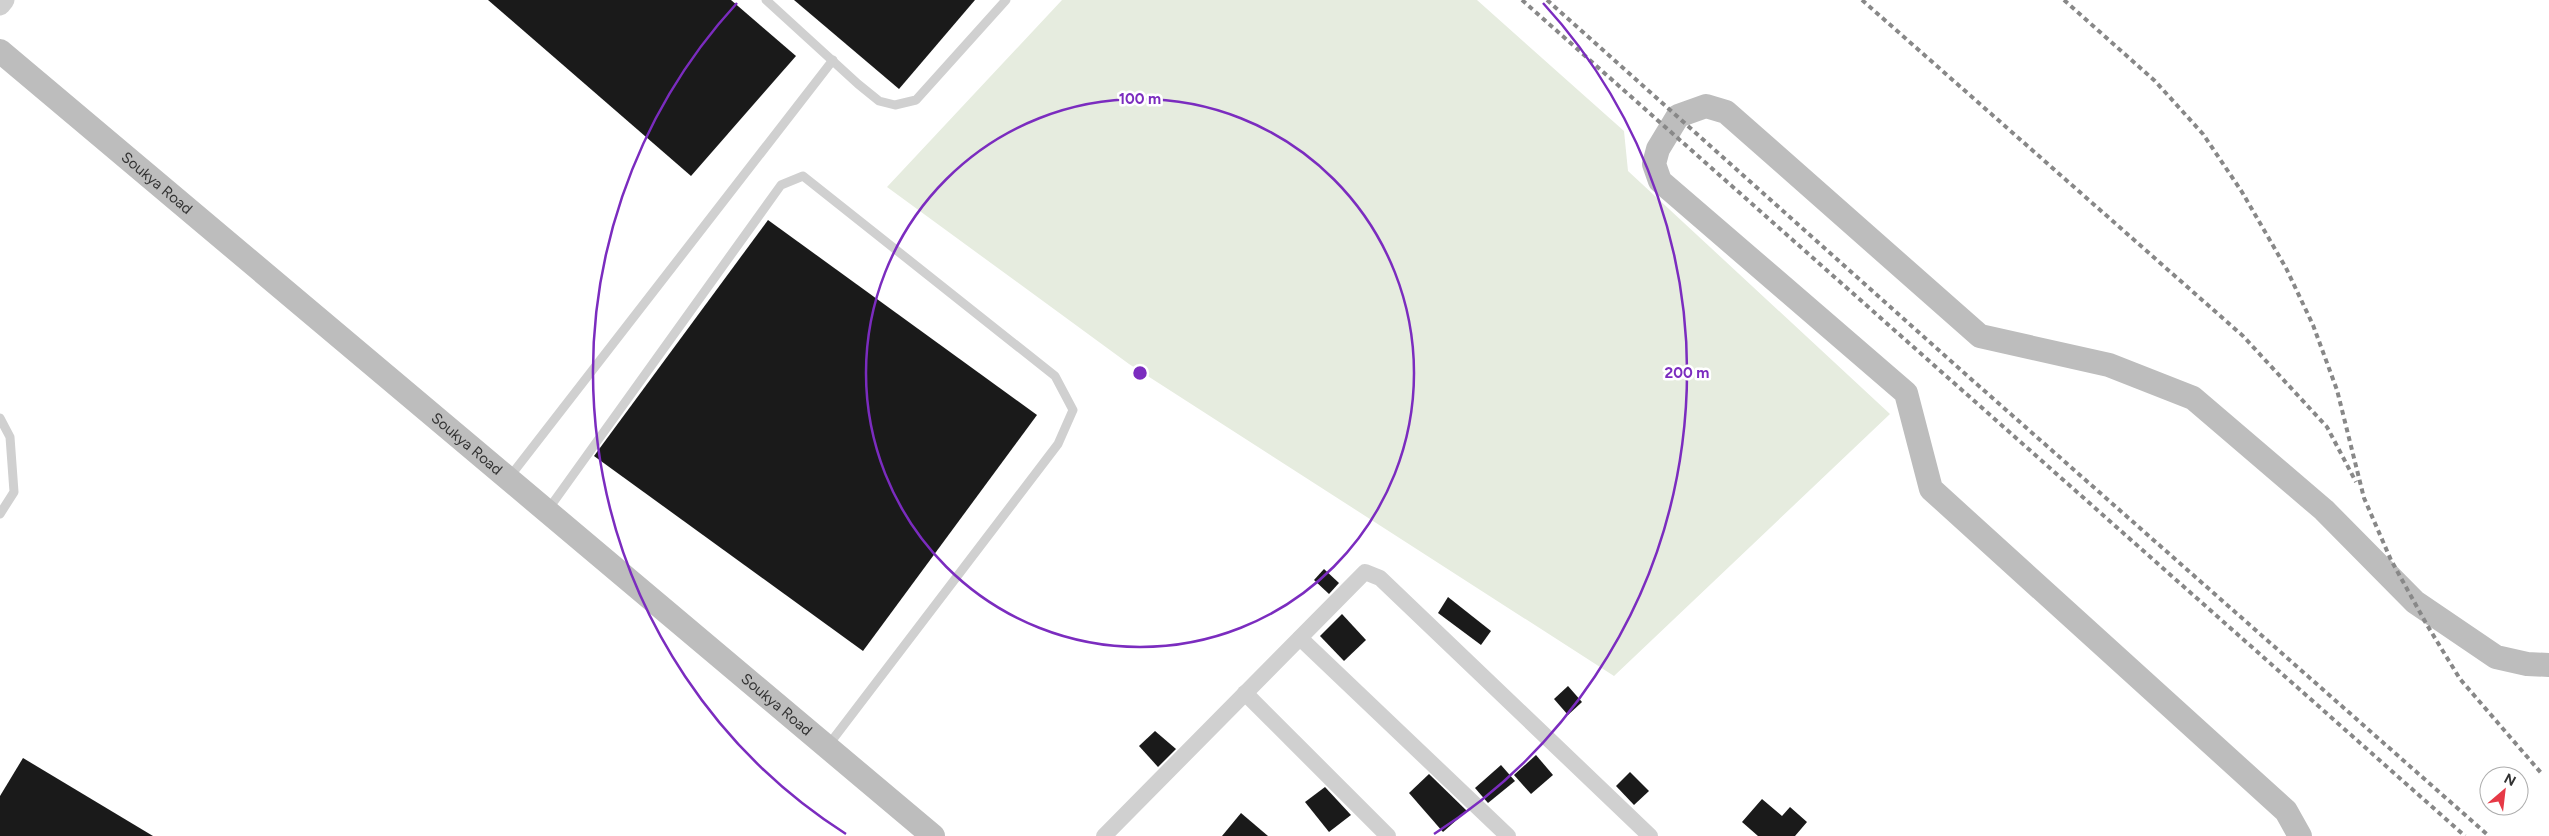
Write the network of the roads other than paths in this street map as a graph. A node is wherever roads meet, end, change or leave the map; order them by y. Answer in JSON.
{"nodes":[{"id":1,"x":4,"y":0,"type":"edge"},
{"id":2,"x":766,"y":0,"type":"edge"},
{"id":3,"x":1006,"y":0,"type":"edge"},
{"id":4,"x":0,"y":5,"type":"edge"},
{"id":5,"x":0,"y":51,"type":"edge"},
{"id":6,"x":833,"y":60,"type":"junction"},
{"id":7,"x":0,"y":418,"type":"edge"},
{"id":8,"x":508,"y":479,"type":"junction"},
{"id":9,"x":547,"y":512,"type":"junction"},
{"id":10,"x":0,"y":514,"type":"edge"},
{"id":11,"x":1300,"y":638,"type":"junction"},
{"id":12,"x":2549,"y":665,"type":"edge"},
{"id":13,"x":1245,"y":693,"type":"junction"},
{"id":14,"x":827,"y":747,"type":"junction"},
{"id":15,"x":933,"y":836,"type":"edge"},
{"id":16,"x":1104,"y":836,"type":"edge"},
{"id":17,"x":1388,"y":836,"type":"edge"},
{"id":18,"x":1508,"y":836,"type":"edge"},
{"id":19,"x":1650,"y":836,"type":"edge"},
{"id":20,"x":2300,"y":836,"type":"edge"}],
"edges":[{"from":1,"to":4,"type":"street"},
{"from":2,"to":6,"type":"lane"},
{"from":3,"to":6,"type":"lane"},
{"from":5,"to":8,"type":"main road","name":"Soukya Road"},
{"from":6,"to":8,"type":"lane"},
{"from":7,"to":10,"type":"lane"},
{"from":8,"to":9,"type":"main road","name":"Soukya Road"},
{"from":9,"to":14,"type":"main road","name":"Soukya Road"},
{"from":9,"to":14,"type":"lane"},
{"from":11,"to":13,"type":"street"},
{"from":11,"to":18,"type":"street"},
{"from":11,"to":19,"type":"street"},
{"from":12,"to":20,"type":"main road"},
{"from":13,"to":16,"type":"street"},
{"from":13,"to":17,"type":"street"},
{"from":14,"to":15,"type":"main road","name":"Soukya Road"}]}
